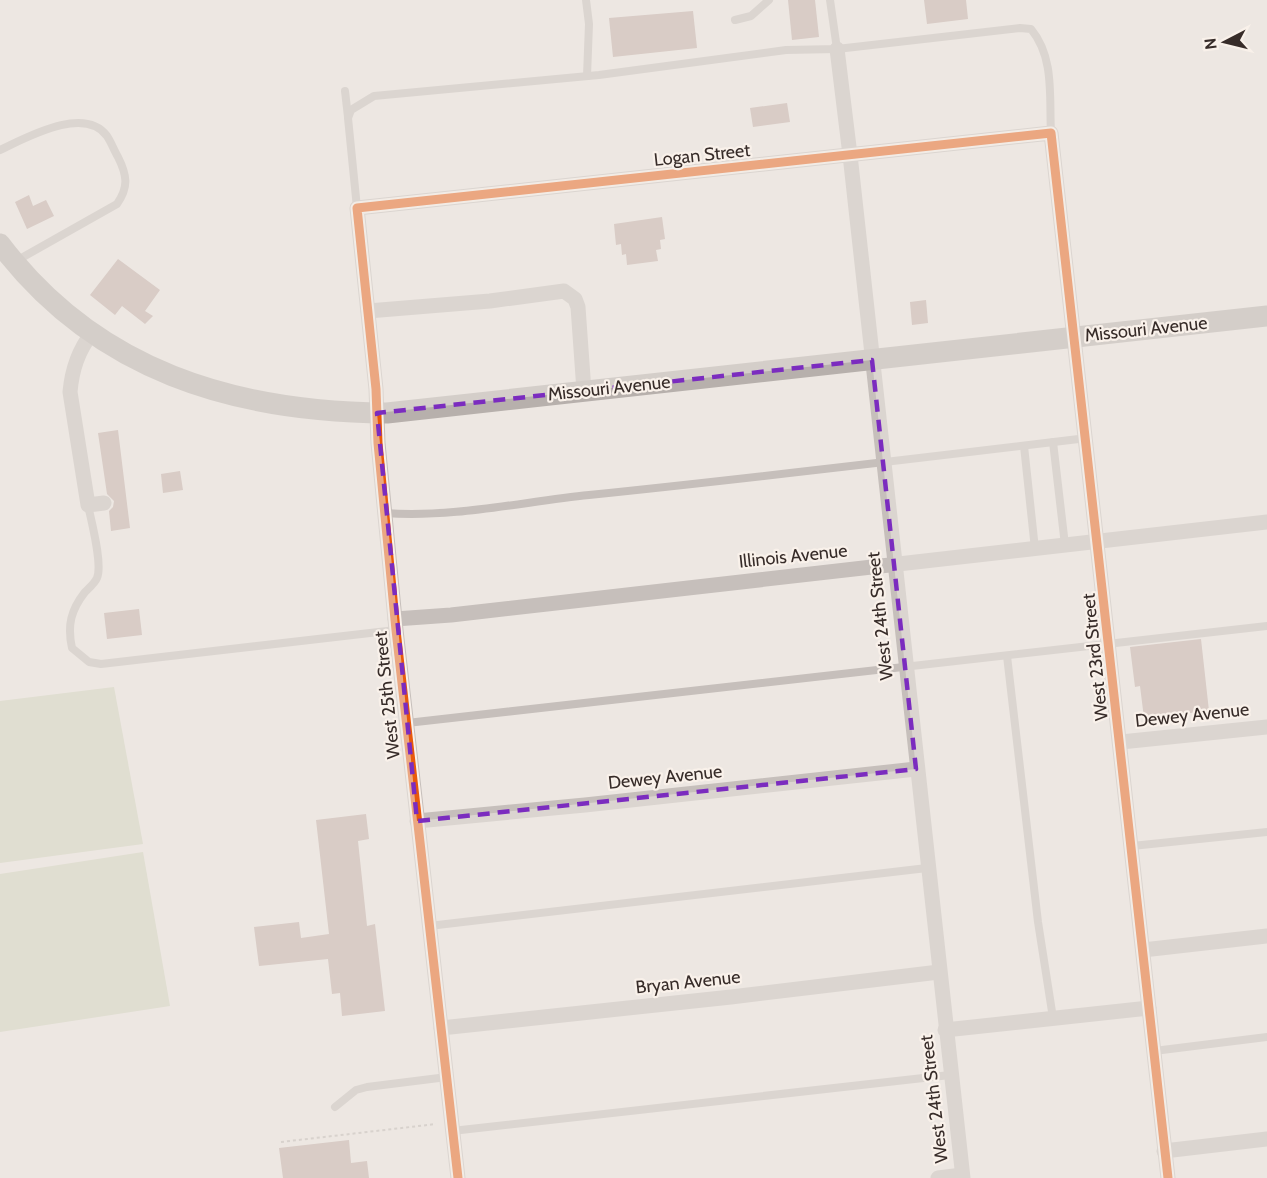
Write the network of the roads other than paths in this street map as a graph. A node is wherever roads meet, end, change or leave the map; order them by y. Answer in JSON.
{"nodes":[{"id":1,"x":586,"y":0,"type":"edge"},
{"id":2,"x":769,"y":0,"type":"edge"},
{"id":3,"x":830,"y":0,"type":"edge"},
{"id":4,"x":735,"y":20,"type":"dead end"},
{"id":5,"x":837,"y":49,"type":"junction"},
{"id":6,"x":587,"y":76,"type":"junction"},
{"id":7,"x":345,"y":91,"type":"dead end"},
{"id":8,"x":348,"y":118,"type":"junction"},
{"id":9,"x":1052,"y":133,"type":"junction"},
{"id":10,"x":0,"y":150,"type":"edge"},
{"id":11,"x":850,"y":155,"type":"junction"},
{"id":12,"x":357,"y":208,"type":"junction"},
{"id":13,"x":0,"y":244,"type":"edge"},
{"id":14,"x":14,"y":262,"type":"junction"},
{"id":15,"x":368,"y":311,"type":"junction"},
{"id":16,"x":1267,"y":316,"type":"edge"},
{"id":17,"x":92,"y":333,"type":"junction"},
{"id":18,"x":1075,"y":337,"type":"junction"},
{"id":19,"x":872,"y":360,"type":"junction"},
{"id":20,"x":584,"y":391,"type":"junction"},
{"id":21,"x":377,"y":413,"type":"junction"},
{"id":22,"x":1087,"y":438,"type":"junction"},
{"id":23,"x":1053,"y":442,"type":"junction"},
{"id":24,"x":1024,"y":446,"type":"junction"},
{"id":25,"x":883,"y":462,"type":"junction"},
{"id":26,"x":104,"y":503,"type":"dead end"},
{"id":27,"x":88,"y":505,"type":"junction"},
{"id":28,"x":385,"y":513,"type":"junction"},
{"id":29,"x":1267,"y":522,"type":"edge"},
{"id":30,"x":1098,"y":541,"type":"junction"},
{"id":31,"x":1065,"y":545,"type":"junction"},
{"id":32,"x":1035,"y":549,"type":"junction"},
{"id":33,"x":895,"y":564,"type":"junction"},
{"id":34,"x":396,"y":624,"type":"junction"},
{"id":35,"x":1267,"y":626,"type":"edge"},
{"id":36,"x":1110,"y":645,"type":"junction"},
{"id":37,"x":1007,"y":656,"type":"junction"},
{"id":38,"x":906,"y":668,"type":"junction"},
{"id":39,"x":407,"y":723,"type":"junction"},
{"id":40,"x":1267,"y":727,"type":"edge"},
{"id":41,"x":1121,"y":742,"type":"junction"},
{"id":42,"x":916,"y":769,"type":"junction"},
{"id":43,"x":417,"y":821,"type":"junction"},
{"id":44,"x":1267,"y":832,"type":"edge"},
{"id":45,"x":1132,"y":846,"type":"junction"},
{"id":46,"x":927,"y":868,"type":"junction"},
{"id":47,"x":429,"y":926,"type":"junction"},
{"id":48,"x":1267,"y":936,"type":"edge"},
{"id":49,"x":1143,"y":950,"type":"junction"},
{"id":50,"x":939,"y":972,"type":"junction"},
{"id":51,"x":1149,"y":1008,"type":"junction"},
{"id":52,"x":1053,"y":1018,"type":"junction"},
{"id":53,"x":441,"y":1028,"type":"junction"},
{"id":54,"x":945,"y":1029,"type":"junction"},
{"id":55,"x":1267,"y":1036,"type":"edge"},
{"id":56,"x":1154,"y":1051,"type":"junction"},
{"id":57,"x":950,"y":1075,"type":"junction"},
{"id":58,"x":447,"y":1077,"type":"junction"},
{"id":59,"x":334,"y":1107,"type":"dead end"},
{"id":60,"x":452,"y":1127,"type":"junction"},
{"id":61,"x":1267,"y":1139,"type":"edge"},
{"id":62,"x":1164,"y":1150,"type":"junction"},
{"id":63,"x":962,"y":1177,"type":"edge"},
{"id":64,"x":458,"y":1178,"type":"edge"},
{"id":65,"x":938,"y":1178,"type":"edge"},
{"id":66,"x":1168,"y":1178,"type":"edge"}],
"edges":[{"from":1,"to":6,"type":"lane"},
{"from":2,"to":4,"type":"lane"},
{"from":3,"to":5,"type":"lane"},
{"from":5,"to":6,"type":"lane"},
{"from":5,"to":9,"type":"lane"},
{"from":5,"to":11,"type":"street","name":"West 24th Street"},
{"from":6,"to":8,"type":"lane"},
{"from":7,"to":8,"type":"lane"},
{"from":8,"to":12,"type":"lane"},
{"from":9,"to":11,"type":"street","name":"Logan Street"},
{"from":9,"to":18,"type":"street","name":"West 23rd Street"},
{"from":10,"to":14,"type":"lane"},
{"from":11,"to":12,"type":"street","name":"Logan Street"},
{"from":11,"to":19,"type":"street","name":"West 24th Street"},
{"from":12,"to":15,"type":"street","name":"West 25th Street"},
{"from":13,"to":14,"type":"street","name":"Missouri Avenue"},
{"from":14,"to":17,"type":"street","name":"Missouri Avenue"},
{"from":15,"to":20,"type":"street"},
{"from":15,"to":21,"type":"street","name":"West 25th Street"},
{"from":16,"to":18,"type":"street","name":"Missouri Avenue"},
{"from":17,"to":21,"type":"street","name":"Missouri Avenue"},
{"from":17,"to":27,"type":"street"},
{"from":18,"to":19,"type":"street","name":"Missouri Avenue"},
{"from":18,"to":22,"type":"street","name":"West 23rd Street"},
{"from":19,"to":20,"type":"street","name":"Missouri Avenue"},
{"from":19,"to":25,"type":"street","name":"West 24th Street"},
{"from":20,"to":21,"type":"street","name":"Missouri Avenue"},
{"from":21,"to":28,"type":"street","name":"West 25th Street"},
{"from":22,"to":23,"type":"lane"},
{"from":22,"to":30,"type":"street","name":"West 23rd Street"},
{"from":23,"to":24,"type":"lane"},
{"from":23,"to":31,"type":"lane"},
{"from":24,"to":25,"type":"lane"},
{"from":24,"to":32,"type":"lane"},
{"from":25,"to":28,"type":"lane"},
{"from":25,"to":33,"type":"street","name":"West 24th Street"},
{"from":26,"to":27,"type":"street"},
{"from":27,"to":34,"type":"lane"},
{"from":28,"to":34,"type":"street","name":"West 25th Street"},
{"from":29,"to":30,"type":"street","name":"Illinois Avenue"},
{"from":30,"to":31,"type":"street","name":"Illinois Avenue"},
{"from":30,"to":36,"type":"street","name":"West 23rd Street"},
{"from":31,"to":32,"type":"street","name":"Illinois Avenue"},
{"from":32,"to":33,"type":"street","name":"Illinois Avenue"},
{"from":33,"to":34,"type":"street","name":"Illinois Avenue"},
{"from":33,"to":38,"type":"street","name":"West 24th Street"},
{"from":34,"to":39,"type":"street","name":"West 25th Street"},
{"from":35,"to":36,"type":"lane"},
{"from":36,"to":37,"type":"lane"},
{"from":36,"to":41,"type":"street","name":"West 23rd Street"},
{"from":37,"to":38,"type":"lane"},
{"from":37,"to":52,"type":"lane"},
{"from":38,"to":39,"type":"lane"},
{"from":38,"to":42,"type":"street","name":"West 24th Street"},
{"from":39,"to":43,"type":"street","name":"West 25th Street"},
{"from":40,"to":41,"type":"street","name":"Dewey Avenue"},
{"from":41,"to":45,"type":"street","name":"West 23rd Street"},
{"from":42,"to":43,"type":"street","name":"Dewey Avenue"},
{"from":42,"to":46,"type":"street","name":"West 24th Street"},
{"from":43,"to":47,"type":"street","name":"West 25th Street"},
{"from":44,"to":45,"type":"lane"},
{"from":45,"to":49,"type":"street","name":"West 23rd Street"},
{"from":46,"to":47,"type":"lane"},
{"from":46,"to":50,"type":"street","name":"West 24th Street"},
{"from":47,"to":53,"type":"street","name":"West 25th Street"},
{"from":48,"to":49,"type":"street"},
{"from":49,"to":51,"type":"street","name":"West 23rd Street"},
{"from":50,"to":53,"type":"street","name":"Bryan Avenue"},
{"from":50,"to":54,"type":"street","name":"West 24th Street"},
{"from":51,"to":52,"type":"street"},
{"from":51,"to":56,"type":"street","name":"West 23rd Street"},
{"from":52,"to":54,"type":"street"},
{"from":53,"to":58,"type":"street","name":"West 25th Street"},
{"from":54,"to":57,"type":"street","name":"West 24th Street"},
{"from":55,"to":56,"type":"lane"},
{"from":56,"to":62,"type":"street","name":"West 23rd Street"},
{"from":57,"to":60,"type":"lane"},
{"from":57,"to":63,"type":"street","name":"West 24th Street"},
{"from":58,"to":59,"type":"lane"},
{"from":58,"to":60,"type":"street","name":"West 25th Street"},
{"from":60,"to":64,"type":"street","name":"West 25th Street"},
{"from":61,"to":62,"type":"street"},
{"from":62,"to":66,"type":"street","name":"West 23rd Street"},
{"from":63,"to":65,"type":"street"}]}
